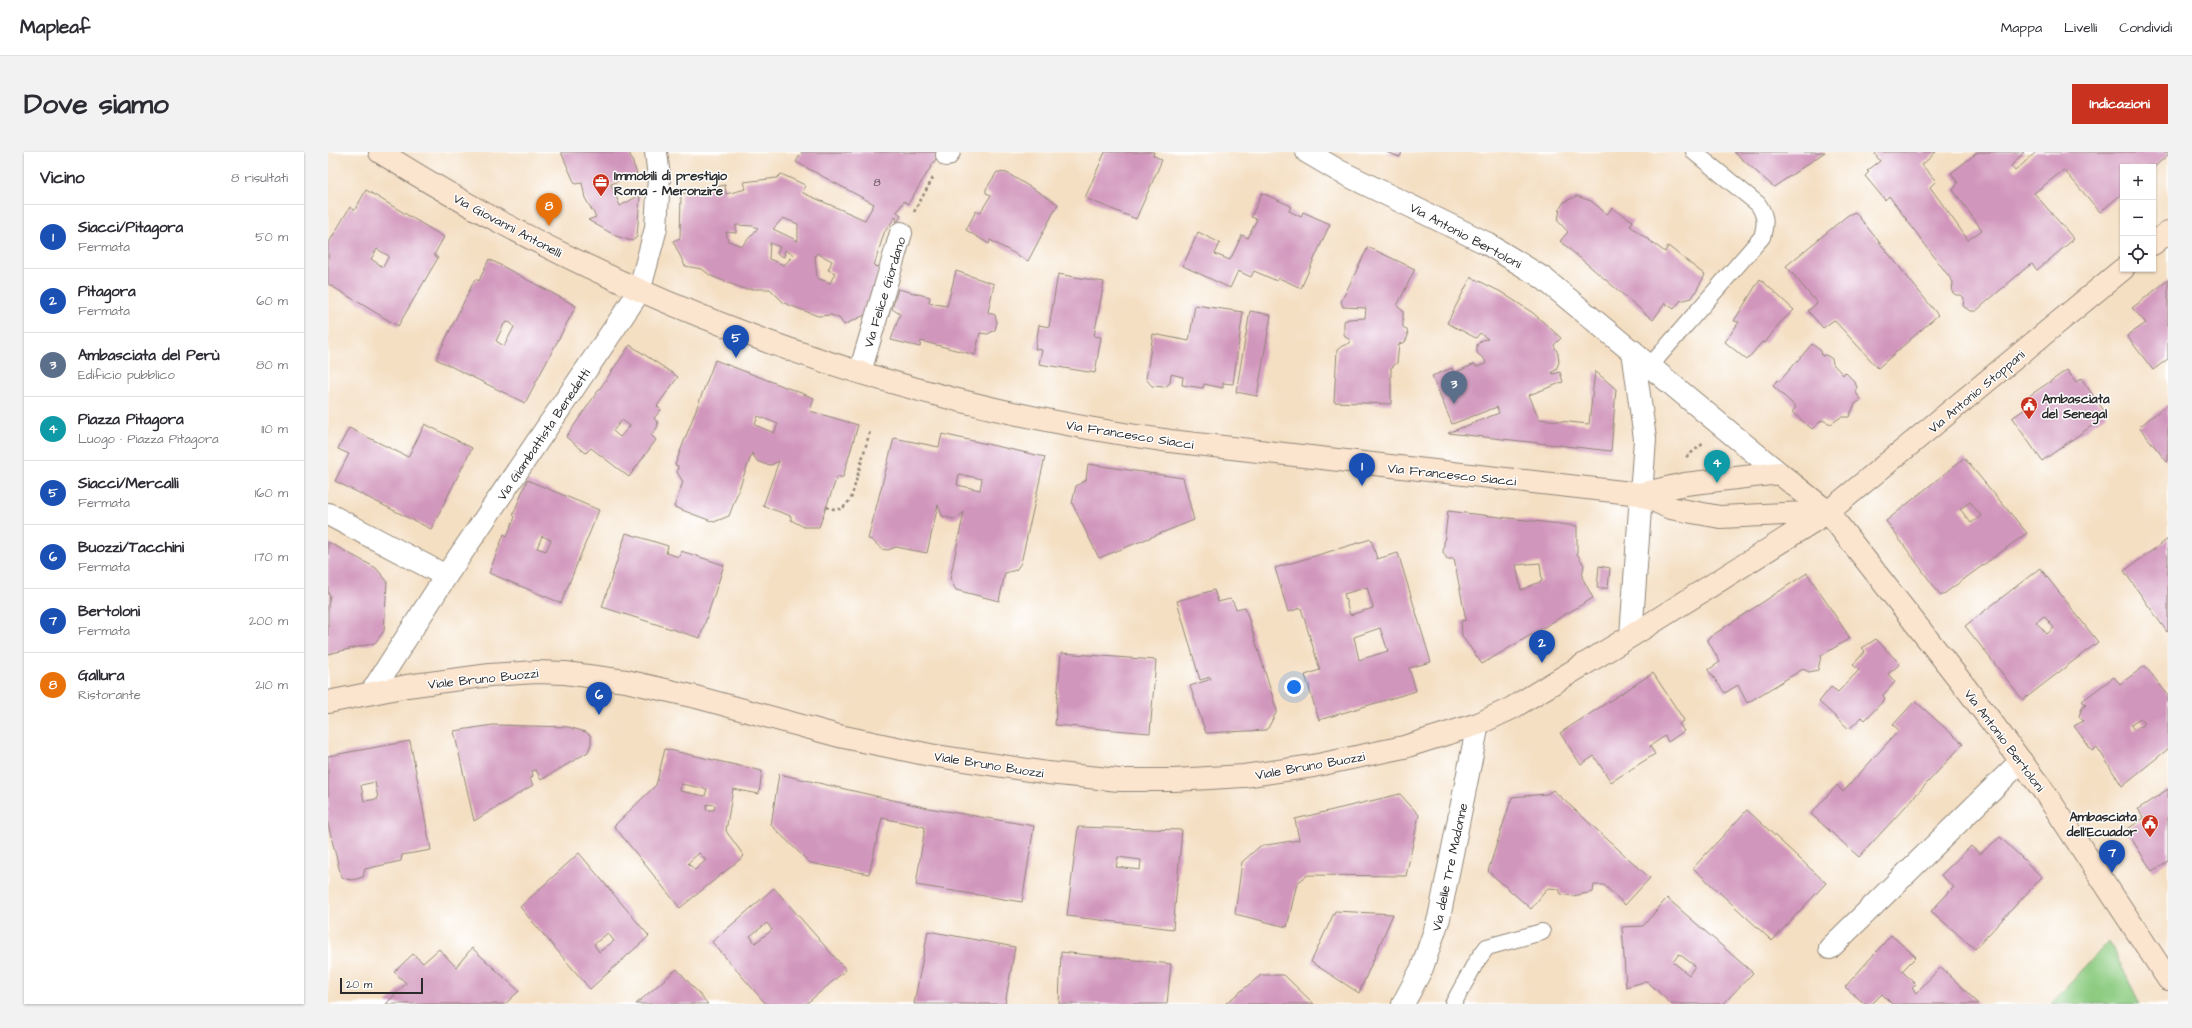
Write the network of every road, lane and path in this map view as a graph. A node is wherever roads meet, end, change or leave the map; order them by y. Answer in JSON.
{"nodes":[{"id":1,"x":380,"y":152,"type":"edge"},
{"id":2,"x":656,"y":152,"type":"edge"},
{"id":3,"x":1307,"y":152,"type":"edge"},
{"id":4,"x":1694,"y":152,"type":"edge"},
{"id":5,"x":948,"y":154,"type":"edge"},
{"id":6,"x":2168,"y":232,"type":"edge"},
{"id":7,"x":901,"y":233,"type":"joint"},
{"id":8,"x":2156,"y":242,"type":"edge"},
{"id":9,"x":2120,"y":271,"type":"edge"},
{"id":10,"x":639,"y":292,"type":"junction"},
{"id":11,"x":1633,"y":351,"type":"junction"},
{"id":12,"x":1650,"y":366,"type":"junction"},
{"id":13,"x":860,"y":372,"type":"junction"},
{"id":14,"x":870,"y":431,"type":"dead end"},
{"id":15,"x":1704,"y":443,"type":"dead end"},
{"id":16,"x":1683,"y":460,"type":"dead end"},
{"id":17,"x":1779,"y":473,"type":"junction"},
{"id":18,"x":1640,"y":494,"type":"junction"},
{"id":19,"x":826,"y":507,"type":"dead end"},
{"id":20,"x":1828,"y":512,"type":"junction"},
{"id":21,"x":328,"y":514,"type":"edge"},
{"id":22,"x":446,"y":576,"type":"junction"},
{"id":23,"x":1631,"y":636,"type":"junction"},
{"id":24,"x":371,"y":693,"type":"junction"},
{"id":25,"x":328,"y":702,"type":"edge"},
{"id":26,"x":1478,"y":724,"type":"junction"},
{"id":27,"x":2021,"y":761,"type":"junction"},
{"id":28,"x":1542,"y":932,"type":"dead end"},
{"id":29,"x":1830,"y":948,"type":"dead end"},
{"id":30,"x":2168,"y":979,"type":"edge"},
{"id":31,"x":1404,"y":1004,"type":"edge"},
{"id":32,"x":1453,"y":1004,"type":"edge"}],
"edges":[{"from":1,"to":10,"type":"street","name":"Via Giovanni Antonelli"},
{"from":2,"to":10,"type":"street","name":"Via Giambattista Benedetti"},
{"from":3,"to":11,"type":"street","name":"Via Antonio Bertoloni"},
{"from":4,"to":12,"type":"lane"},
{"from":5,"to":7,"type":"path","name":"Via Felice Giordano"},
{"from":6,"to":8,"type":"street"},
{"from":7,"to":13,"type":"street","name":"Via Felice Giordano"},
{"from":9,"to":20,"type":"street","name":"Via Antonio Stoppani"},
{"from":10,"to":13,"type":"street","name":"Via Francesco Siacci"},
{"from":10,"to":22,"type":"street","name":"Via Giambattista Benedetti"},
{"from":11,"to":12,"type":"street","name":"Via Antonio Bertoloni"},
{"from":11,"to":18,"type":"street"},
{"from":12,"to":17,"type":"street","name":"Via Antonio Bertoloni"},
{"from":13,"to":18,"type":"street","name":"Via Francesco Siacci"},
{"from":14,"to":19,"type":"path"},
{"from":15,"to":16,"type":"path"},
{"from":17,"to":18,"type":"street"},
{"from":17,"to":20,"type":"street","name":"Via Antonio Bertoloni"},
{"from":18,"to":20,"type":"street"},
{"from":18,"to":23,"type":"street"},
{"from":20,"to":23,"type":"street","name":"Via Antonio Stoppani"},
{"from":20,"to":27,"type":"street","name":"Via Antonio Bertoloni"},
{"from":21,"to":22,"type":"street"},
{"from":22,"to":24,"type":"street","name":"Via Giambattista Benedetti"},
{"from":23,"to":26,"type":"street","name":"Viale Bruno Buozzi"},
{"from":24,"to":25,"type":"street","name":"Viale Bruno Buozzi"},
{"from":24,"to":26,"type":"street","name":"Viale Bruno Buozzi"},
{"from":26,"to":31,"type":"street","name":"Via delle Tre Madonne"},
{"from":27,"to":29,"type":"street"},
{"from":27,"to":30,"type":"street","name":"Via Antonio Bertoloni"},
{"from":28,"to":32,"type":"lane"}]}
